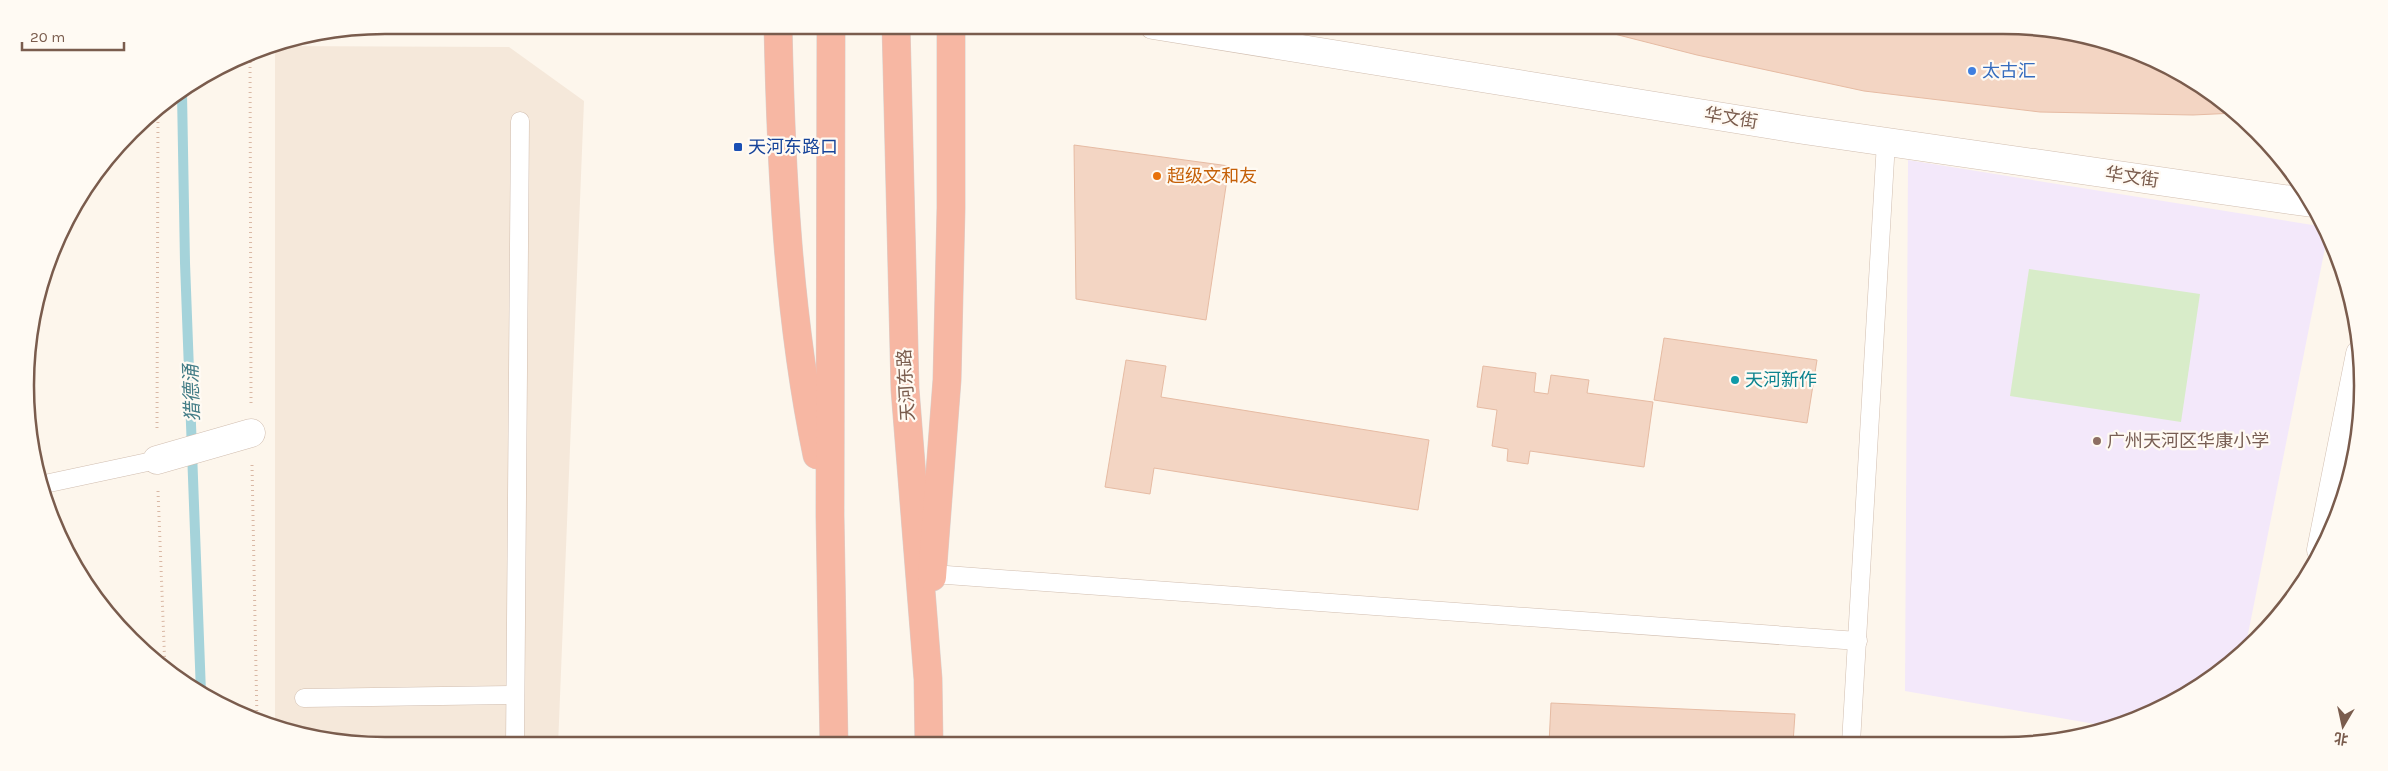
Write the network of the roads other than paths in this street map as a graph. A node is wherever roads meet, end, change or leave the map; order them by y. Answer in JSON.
{"nodes":[{"id":1,"x":778,"y":34,"type":"edge"},
{"id":2,"x":830,"y":34,"type":"edge"},
{"id":3,"x":896,"y":34,"type":"edge"},
{"id":4,"x":952,"y":34,"type":"edge"},
{"id":5,"x":1208,"y":34,"type":"edge"},
{"id":6,"x":520,"y":121,"type":"dead end"},
{"id":7,"x":1886,"y":142,"type":"junction"},
{"id":8,"x":2302,"y":202,"type":"edge"},
{"id":9,"x":2354,"y":384,"type":"edge"},
{"id":10,"x":251,"y":433,"type":"road end"},
{"id":11,"x":157,"y":460,"type":"joint"},
{"id":12,"x":48,"y":483,"type":"edge"},
{"id":13,"x":830,"y":516,"type":"junction"},
{"id":14,"x":2327,"y":520,"type":"edge"},
{"id":15,"x":933,"y":574,"type":"junction"},
{"id":16,"x":1858,"y":640,"type":"junction"},
{"id":17,"x":928,"y":679,"type":"junction"},
{"id":18,"x":515,"y":695,"type":"junction"},
{"id":19,"x":304,"y":698,"type":"dead end"},
{"id":20,"x":515,"y":737,"type":"edge"},
{"id":21,"x":834,"y":737,"type":"edge"},
{"id":22,"x":929,"y":737,"type":"edge"},
{"id":23,"x":1850,"y":737,"type":"edge"}],
"edges":[{"from":1,"to":13,"type":"highway"},
{"from":2,"to":13,"type":"highway"},
{"from":3,"to":17,"type":"highway","name":"天河东路"},
{"from":4,"to":15,"type":"highway"},
{"from":5,"to":7,"type":"street","name":"华文街"},
{"from":6,"to":18,"type":"lane"},
{"from":7,"to":8,"type":"street","name":"华文街"},
{"from":7,"to":16,"type":"lane"},
{"from":9,"to":14,"type":"street"},
{"from":10,"to":11,"type":"street"},
{"from":11,"to":12,"type":"lane"},
{"from":13,"to":21,"type":"highway"},
{"from":15,"to":16,"type":"lane"},
{"from":15,"to":17,"type":"highway"},
{"from":16,"to":23,"type":"lane"},
{"from":17,"to":22,"type":"highway","name":"天河东路"},
{"from":18,"to":19,"type":"lane"},
{"from":18,"to":20,"type":"lane"}]}
